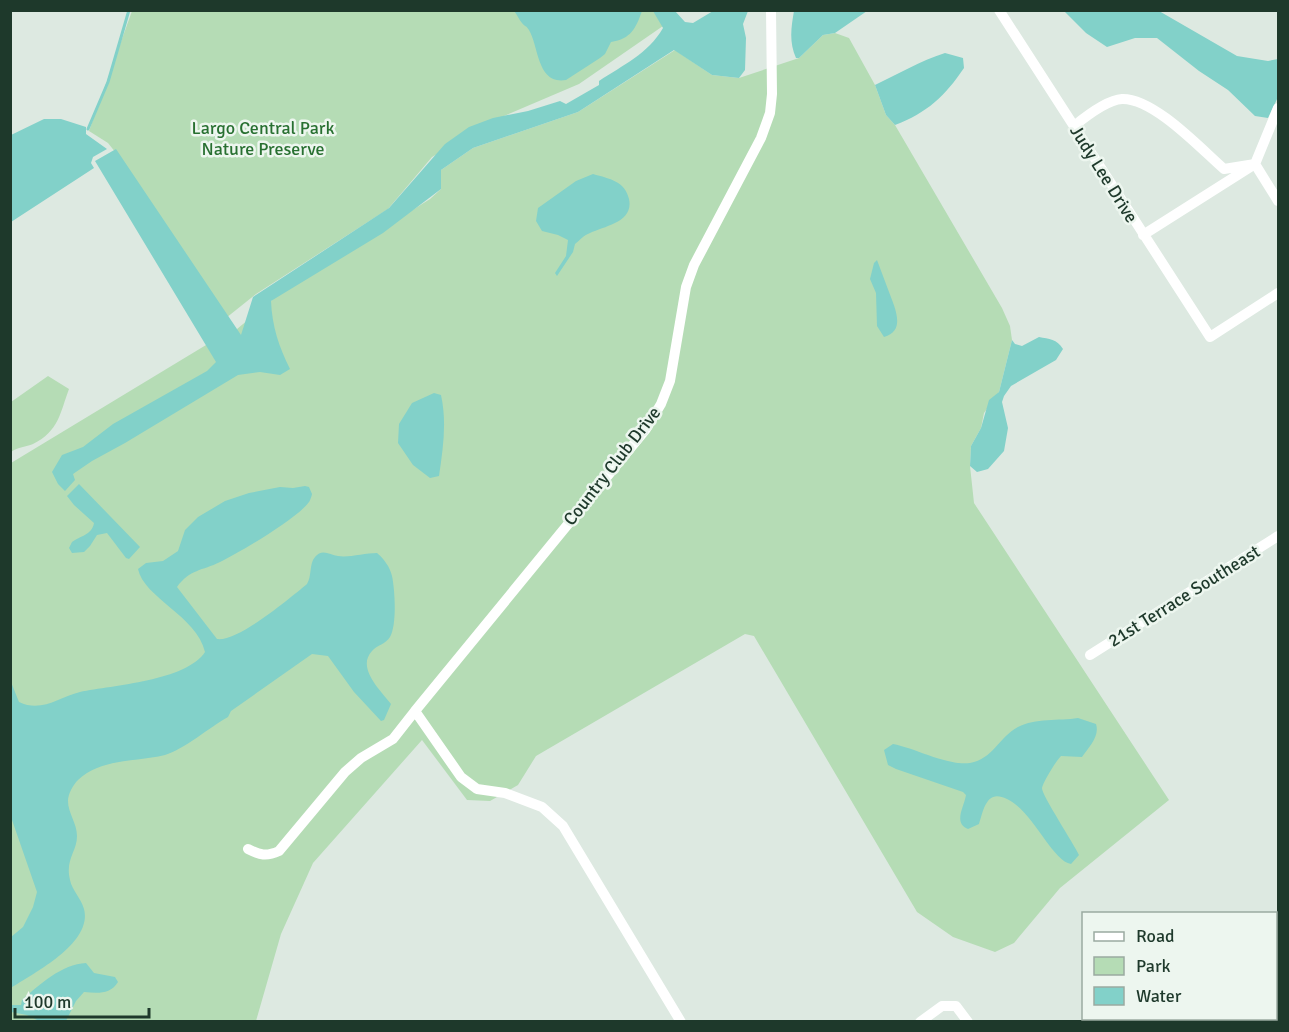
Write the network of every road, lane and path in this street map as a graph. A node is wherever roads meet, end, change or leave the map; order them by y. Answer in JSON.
{"nodes":[{"id":1,"x":771,"y":10,"type":"edge"},
{"id":2,"x":999,"y":10,"type":"edge"},
{"id":3,"x":1278,"y":108,"type":"edge"},
{"id":4,"x":1074,"y":126,"type":"junction"},
{"id":5,"x":1255,"y":164,"type":"junction"},
{"id":6,"x":1278,"y":201,"type":"edge"},
{"id":7,"x":1143,"y":234,"type":"junction"},
{"id":8,"x":1278,"y":292,"type":"edge"},
{"id":9,"x":1278,"y":536,"type":"edge"},
{"id":10,"x":1090,"y":655,"type":"dead end"},
{"id":11,"x":415,"y":711,"type":"junction"},
{"id":12,"x":248,"y":849,"type":"dead end"},
{"id":13,"x":681,"y":1022,"type":"edge"},
{"id":14,"x":921,"y":1022,"type":"edge"},
{"id":15,"x":968,"y":1022,"type":"edge"}],
"edges":[{"from":1,"to":11,"type":"street","name":"Country Club Drive"},
{"from":2,"to":4,"type":"street","name":"Judy Lee Drive"},
{"from":3,"to":5,"type":"street"},
{"from":4,"to":5,"type":"street"},
{"from":4,"to":7,"type":"street","name":"Judy Lee Drive"},
{"from":5,"to":6,"type":"street"},
{"from":5,"to":7,"type":"street"},
{"from":7,"to":8,"type":"street","name":"Judy Lee Drive"},
{"from":9,"to":10,"type":"street","name":"21st Terrace Southeast"},
{"from":11,"to":12,"type":"street","name":"Country Club Drive"},
{"from":11,"to":13,"type":"street"},
{"from":14,"to":15,"type":"street"}]}
